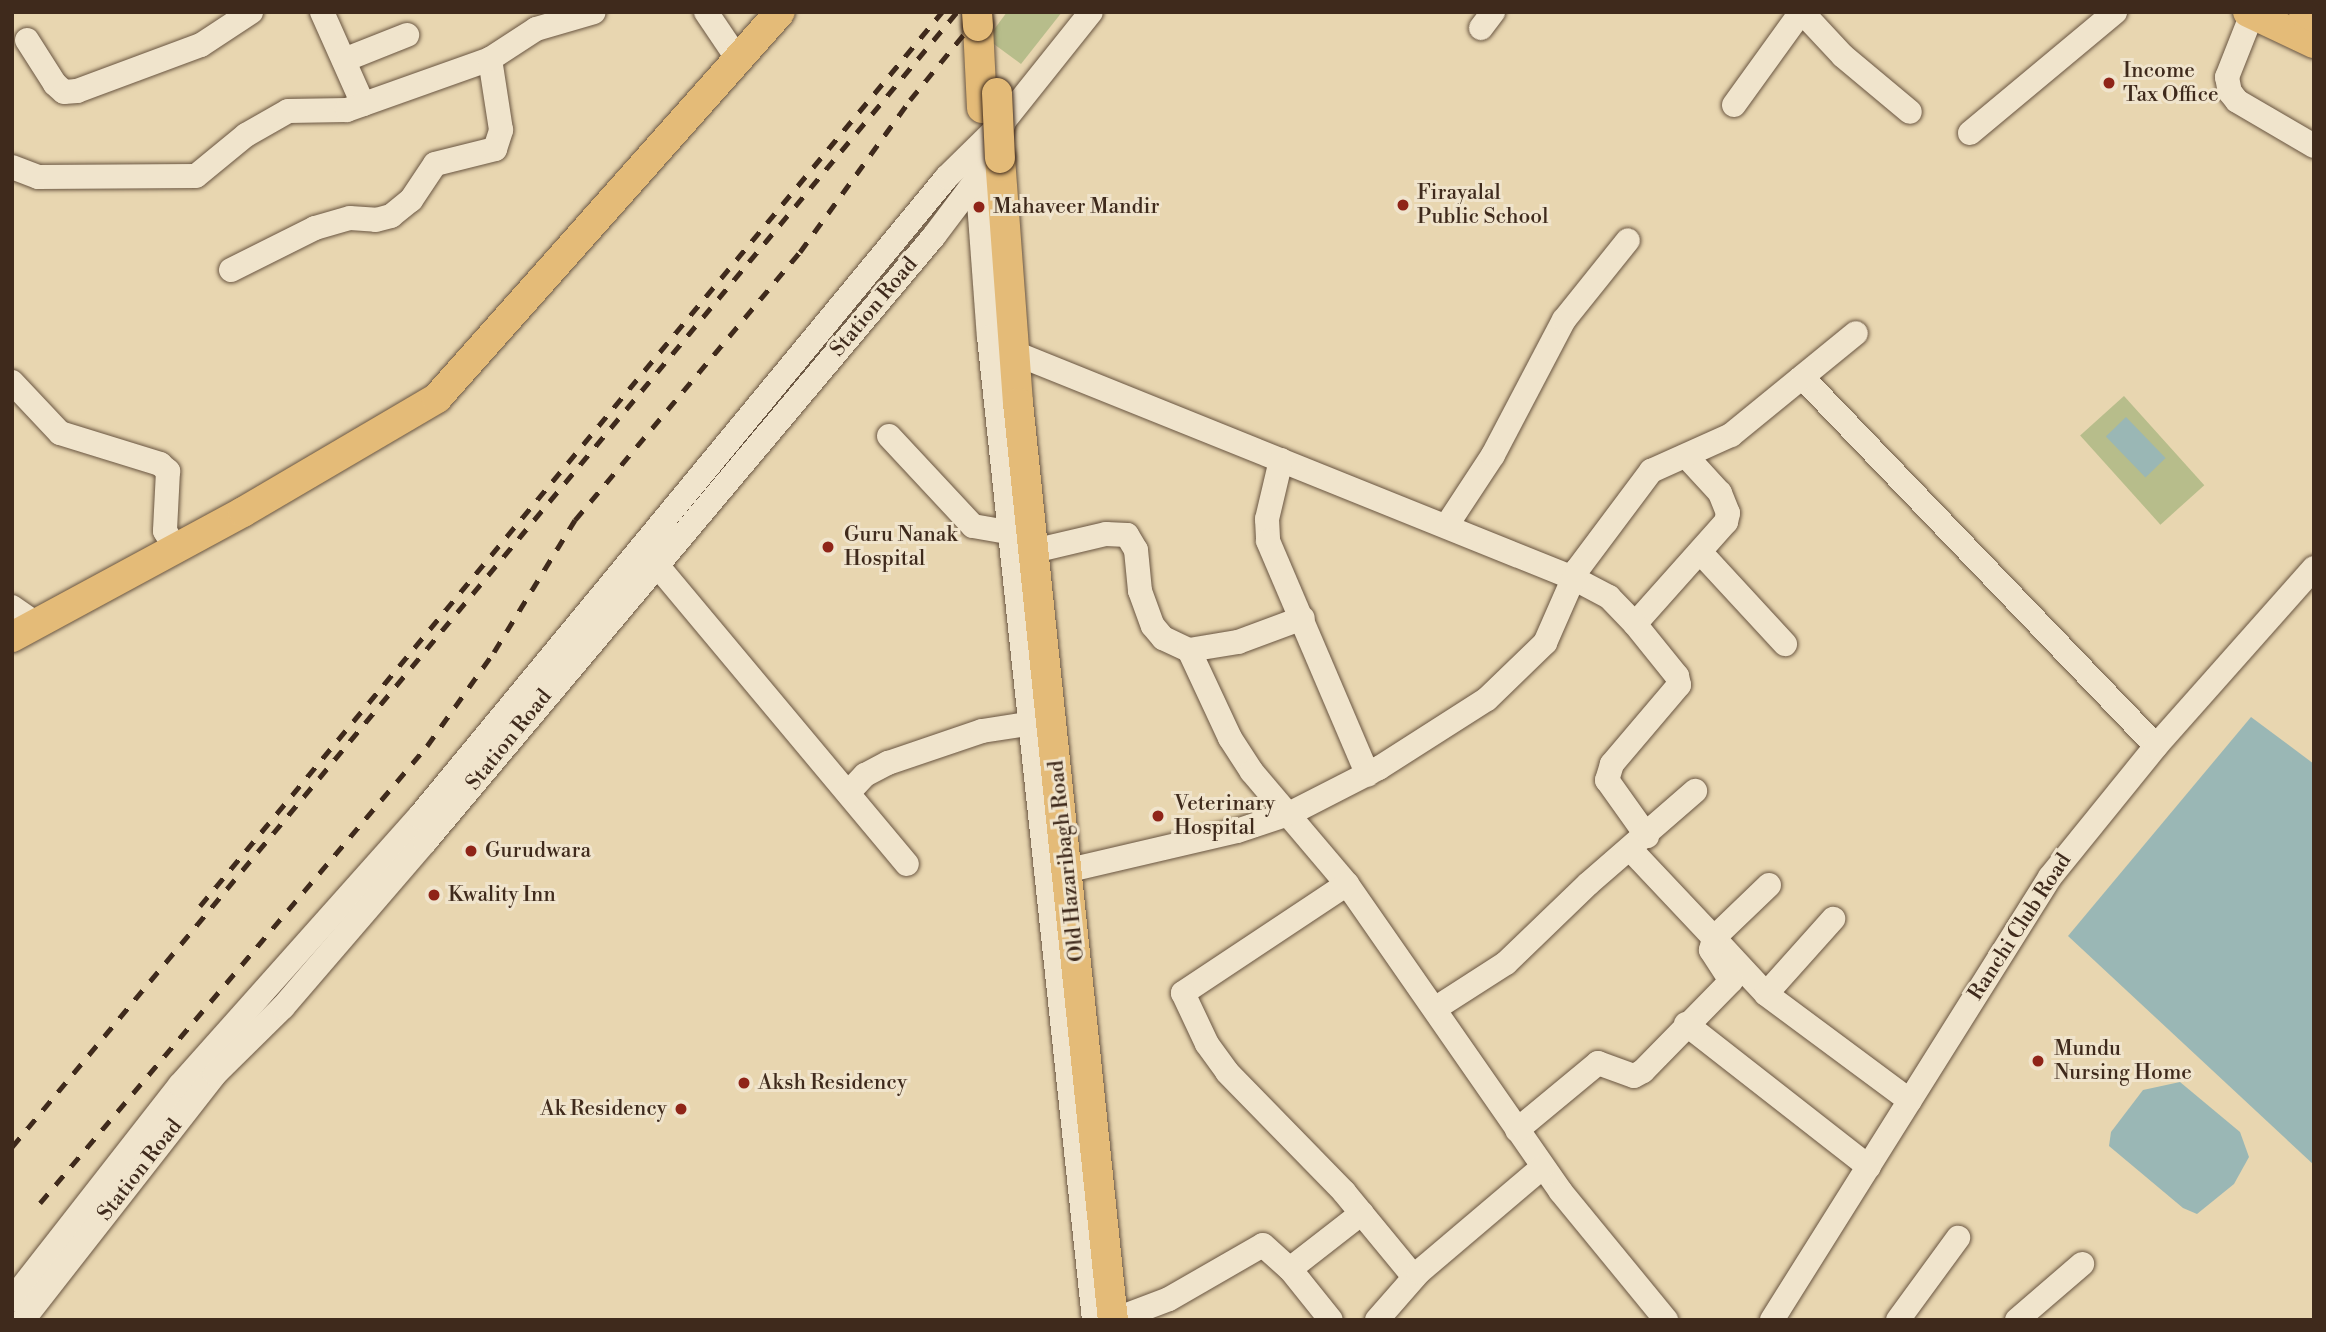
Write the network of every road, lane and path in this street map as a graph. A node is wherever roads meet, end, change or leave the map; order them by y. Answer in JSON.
{"nodes":[{"id":1,"x":251,"y":12,"type":"edge"},
{"id":2,"x":322,"y":12,"type":"edge"},
{"id":3,"x":594,"y":12,"type":"edge"},
{"id":4,"x":706,"y":12,"type":"edge"},
{"id":5,"x":780,"y":12,"type":"edge"},
{"id":6,"x":1091,"y":12,"type":"edge"},
{"id":7,"x":1802,"y":12,"type":"edge"},
{"id":8,"x":2115,"y":12,"type":"edge"},
{"id":9,"x":2304,"y":12,"type":"edge"},
{"id":10,"x":2250,"y":13,"type":"edge"},
{"id":11,"x":560,"y":16,"type":"edge"},
{"id":12,"x":983,"y":17,"type":"edge"},
{"id":13,"x":2314,"y":17,"type":"edge"},
{"id":14,"x":407,"y":36,"type":"dead end"},
{"id":15,"x":27,"y":40,"type":"dead end"},
{"id":16,"x":2314,"y":43,"type":"edge"},
{"id":17,"x":737,"y":58,"type":"junction"},
{"id":18,"x":491,"y":59,"type":"junction"},
{"id":19,"x":344,"y":60,"type":"junction"},
{"id":20,"x":363,"y":104,"type":"junction"},
{"id":21,"x":1734,"y":104,"type":"dead end"},
{"id":22,"x":994,"y":107,"type":"junction"},
{"id":23,"x":1910,"y":112,"type":"dead end"},
{"id":24,"x":1970,"y":133,"type":"dead end"},
{"id":25,"x":2314,"y":146,"type":"edge"},
{"id":26,"x":986,"y":164,"type":"junction"},
{"id":27,"x":12,"y":167,"type":"edge"},
{"id":28,"x":1628,"y":240,"type":"dead end"},
{"id":29,"x":231,"y":270,"type":"dead end"},
{"id":30,"x":1856,"y":333,"type":"dead end"},
{"id":31,"x":1022,"y":356,"type":"junction"},
{"id":32,"x":1802,"y":377,"type":"junction"},
{"id":33,"x":12,"y":382,"type":"edge"},
{"id":34,"x":890,"y":436,"type":"dead end"},
{"id":35,"x":1686,"y":456,"type":"junction"},
{"id":36,"x":1281,"y":460,"type":"junction"},
{"id":37,"x":1447,"y":525,"type":"junction"},
{"id":38,"x":1011,"y":533,"type":"junction"},
{"id":39,"x":176,"y":549,"type":"junction"},
{"id":40,"x":1042,"y":549,"type":"junction"},
{"id":41,"x":1701,"y":553,"type":"junction"},
{"id":42,"x":656,"y":564,"type":"junction"},
{"id":43,"x":2314,"y":568,"type":"edge"},
{"id":44,"x":1573,"y":578,"type":"junction"},
{"id":45,"x":1303,"y":618,"type":"junction"},
{"id":46,"x":20,"y":623,"type":"edge"},
{"id":47,"x":1635,"y":624,"type":"junction"},
{"id":48,"x":1785,"y":644,"type":"dead end"},
{"id":49,"x":1189,"y":650,"type":"junction"},
{"id":50,"x":1034,"y":723,"type":"junction"},
{"id":51,"x":2157,"y":746,"type":"junction"},
{"id":52,"x":1368,"y":775,"type":"junction"},
{"id":53,"x":1695,"y":791,"type":"dead end"},
{"id":54,"x":848,"y":793,"type":"junction"},
{"id":55,"x":1291,"y":813,"type":"junction"},
{"id":56,"x":1639,"y":843,"type":"junction"},
{"id":57,"x":907,"y":864,"type":"dead end"},
{"id":58,"x":1078,"y":868,"type":"junction"},
{"id":59,"x":1347,"y":884,"type":"junction"},
{"id":60,"x":1769,"y":885,"type":"dead end"},
{"id":61,"x":1833,"y":919,"type":"dead end"},
{"id":62,"x":1714,"y":938,"type":"junction"},
{"id":63,"x":1766,"y":994,"type":"junction"},
{"id":64,"x":1436,"y":1008,"type":"junction"},
{"id":65,"x":1686,"y":1024,"type":"junction"},
{"id":66,"x":1910,"y":1101,"type":"junction"},
{"id":67,"x":1517,"y":1130,"type":"junction"},
{"id":68,"x":1543,"y":1167,"type":"junction"},
{"id":69,"x":1869,"y":1167,"type":"junction"},
{"id":70,"x":1362,"y":1213,"type":"junction"},
{"id":71,"x":1958,"y":1238,"type":"dead end"},
{"id":72,"x":2081,"y":1264,"type":"dead end"},
{"id":73,"x":1290,"y":1269,"type":"junction"},
{"id":74,"x":1414,"y":1277,"type":"junction"},
{"id":75,"x":12,"y":1300,"type":"edge"},
{"id":76,"x":1113,"y":1319,"type":"edge"},
{"id":77,"x":23,"y":1320,"type":"edge"},
{"id":78,"x":1094,"y":1320,"type":"edge"},
{"id":79,"x":1331,"y":1320,"type":"edge"},
{"id":80,"x":1377,"y":1320,"type":"edge"},
{"id":81,"x":1666,"y":1320,"type":"edge"},
{"id":82,"x":1772,"y":1320,"type":"edge"},
{"id":83,"x":1898,"y":1320,"type":"edge"},
{"id":84,"x":2017,"y":1320,"type":"edge"}],
"edges":[{"from":1,"to":15,"type":"street"},
{"from":2,"to":19,"type":"street"},
{"from":3,"to":11,"type":"street"},
{"from":4,"to":17,"type":"street"},
{"from":5,"to":17,"type":"main road"},
{"from":6,"to":22,"type":"street"},
{"from":7,"to":21,"type":"street"},
{"from":7,"to":23,"type":"street"},
{"from":8,"to":24,"type":"street"},
{"from":9,"to":13,"type":"main road"},
{"from":10,"to":16,"type":"main road"},
{"from":10,"to":25,"type":"street"},
{"from":11,"to":18,"type":"street"},
{"from":12,"to":22,"type":"main road"},
{"from":14,"to":19,"type":"street"},
{"from":17,"to":39,"type":"main road"},
{"from":18,"to":20,"type":"street"},
{"from":18,"to":29,"type":"street"},
{"from":19,"to":20,"type":"street"},
{"from":20,"to":27,"type":"street"},
{"from":22,"to":26,"type":"main road"},
{"from":22,"to":31,"type":"street"},
{"from":26,"to":38,"type":"street"},
{"from":26,"to":42,"type":"street","name":"Station Road"},
{"from":26,"to":75,"type":"street"},
{"from":26,"to":76,"type":"main road","name":"Old Hazaribagh Road"},
{"from":26,"to":76,"type":"main road"},
{"from":28,"to":37,"type":"street"},
{"from":30,"to":32,"type":"street"},
{"from":31,"to":36,"type":"street"},
{"from":31,"to":40,"type":"street"},
{"from":32,"to":35,"type":"street"},
{"from":32,"to":51,"type":"street"},
{"from":33,"to":39,"type":"street"},
{"from":34,"to":38,"type":"street"},
{"from":35,"to":41,"type":"street"},
{"from":35,"to":44,"type":"street"},
{"from":36,"to":37,"type":"street"},
{"from":36,"to":45,"type":"street"},
{"from":37,"to":44,"type":"street"},
{"from":38,"to":50,"type":"street"},
{"from":39,"to":46,"type":"main road"},
{"from":40,"to":49,"type":"street"},
{"from":40,"to":58,"type":"street"},
{"from":41,"to":47,"type":"street"},
{"from":41,"to":48,"type":"street"},
{"from":42,"to":54,"type":"street"},
{"from":42,"to":77,"type":"street","name":"Station Road"},
{"from":43,"to":51,"type":"street","name":"Ranchi Club Road"},
{"from":44,"to":47,"type":"street"},
{"from":44,"to":52,"type":"street"},
{"from":45,"to":49,"type":"street"},
{"from":45,"to":52,"type":"street"},
{"from":47,"to":56,"type":"street"},
{"from":49,"to":55,"type":"street"},
{"from":50,"to":54,"type":"street"},
{"from":50,"to":78,"type":"street"},
{"from":51,"to":66,"type":"street","name":"Ranchi Club Road"},
{"from":52,"to":55,"type":"street"},
{"from":53,"to":56,"type":"street"},
{"from":54,"to":57,"type":"street"},
{"from":55,"to":58,"type":"street"},
{"from":55,"to":59,"type":"street"},
{"from":56,"to":62,"type":"street"},
{"from":56,"to":64,"type":"street"},
{"from":58,"to":76,"type":"street"},
{"from":59,"to":64,"type":"street"},
{"from":59,"to":70,"type":"street"},
{"from":60,"to":62,"type":"street"},
{"from":61,"to":63,"type":"street"},
{"from":62,"to":63,"type":"street"},
{"from":62,"to":65,"type":"street"},
{"from":63,"to":66,"type":"street"},
{"from":64,"to":67,"type":"street"},
{"from":65,"to":67,"type":"street"},
{"from":65,"to":69,"type":"street"},
{"from":66,"to":69,"type":"street","name":"Ranchi Club Road"},
{"from":67,"to":68,"type":"street"},
{"from":68,"to":74,"type":"street"},
{"from":68,"to":81,"type":"street"},
{"from":69,"to":82,"type":"street","name":"Ranchi Club Road"},
{"from":70,"to":73,"type":"street"},
{"from":70,"to":74,"type":"street"},
{"from":71,"to":83,"type":"street"},
{"from":72,"to":84,"type":"street"},
{"from":73,"to":76,"type":"street"},
{"from":73,"to":79,"type":"street"},
{"from":74,"to":80,"type":"street"}]}
